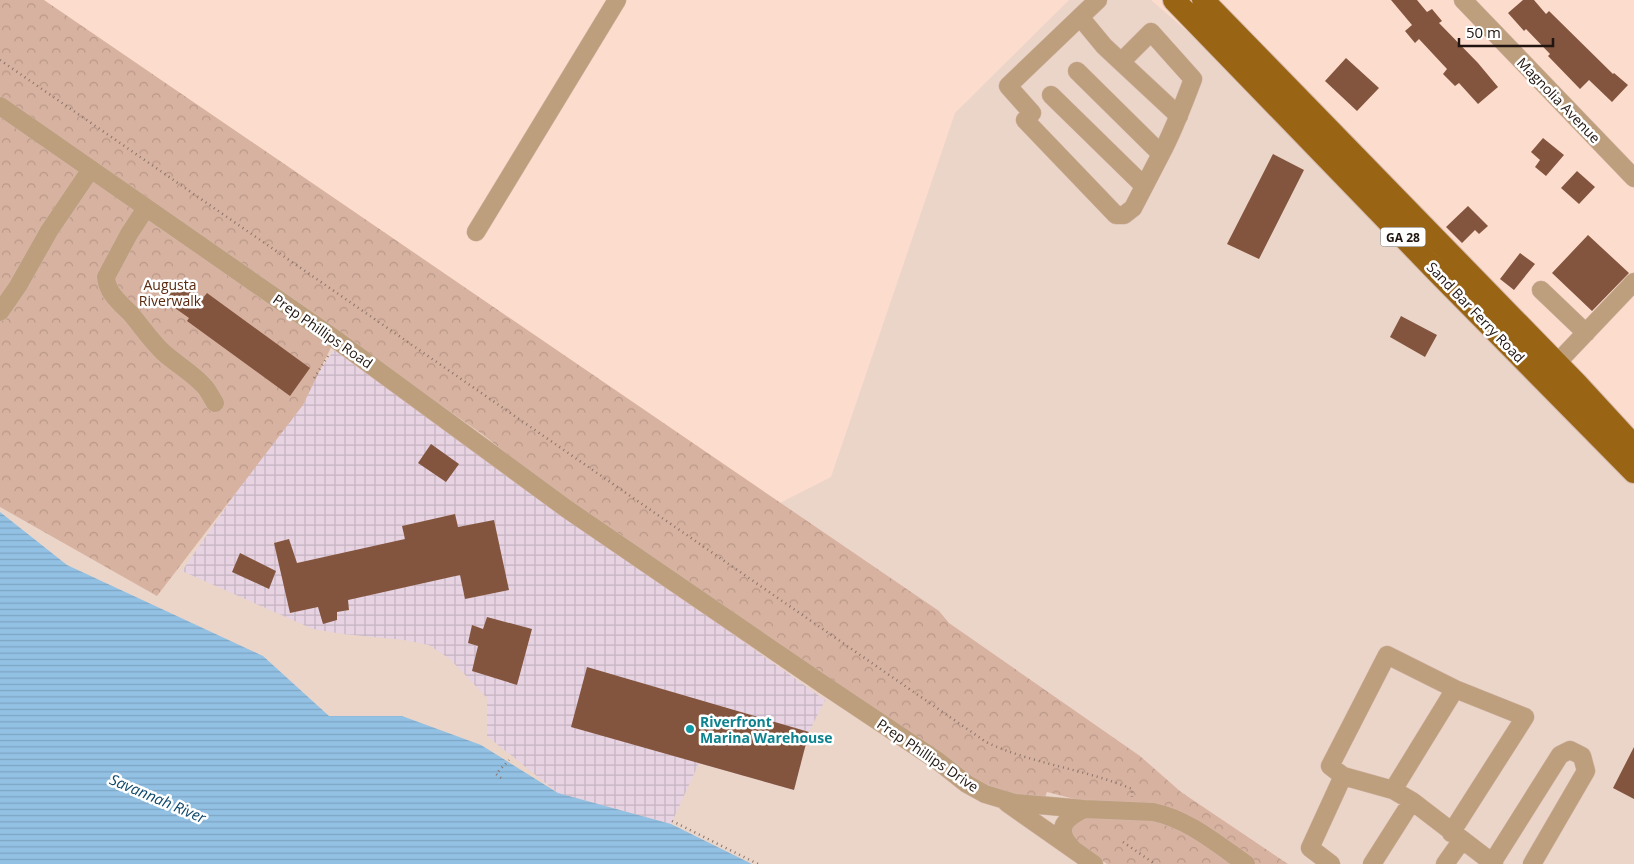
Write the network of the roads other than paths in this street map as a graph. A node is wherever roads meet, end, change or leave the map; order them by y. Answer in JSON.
{"nodes":[{"id":1,"x":618,"y":0,"type":"edge"},
{"id":2,"x":1098,"y":0,"type":"edge"},
{"id":3,"x":1174,"y":0,"type":"edge"},
{"id":4,"x":1203,"y":0,"type":"edge"},
{"id":5,"x":1463,"y":0,"type":"edge"},
{"id":6,"x":1080,"y":17,"type":"junction"},
{"id":7,"x":1121,"y":62,"type":"junction"},
{"id":8,"x":1077,"y":71,"type":"dead end"},
{"id":9,"x":1051,"y":96,"type":"dead end"},
{"id":10,"x":0,"y":106,"type":"edge"},
{"id":11,"x":1179,"y":116,"type":"junction"},
{"id":12,"x":1161,"y":154,"type":"junction"},
{"id":13,"x":91,"y":169,"type":"junction"},
{"id":14,"x":1634,"y":178,"type":"edge"},
{"id":15,"x":1144,"y":186,"type":"junction"},
{"id":16,"x":146,"y":208,"type":"junction"},
{"id":17,"x":476,"y":232,"type":"dead end"},
{"id":18,"x":1634,"y":282,"type":"edge"},
{"id":19,"x":1541,"y":290,"type":"dead end"},
{"id":20,"x":0,"y":312,"type":"edge"},
{"id":21,"x":1586,"y":333,"type":"junction"},
{"id":22,"x":1548,"y":370,"type":"junction"},
{"id":23,"x":215,"y":403,"type":"dead end"},
{"id":24,"x":1631,"y":452,"type":"edge"},
{"id":25,"x":642,"y":560,"type":"joint"},
{"id":26,"x":1456,"y":689,"type":"junction"},
{"id":27,"x":1343,"y":776,"type":"junction"},
{"id":28,"x":1393,"y":790,"type":"junction"},
{"id":29,"x":1002,"y":800,"type":"junction"},
{"id":30,"x":1412,"y":801,"type":"junction"},
{"id":31,"x":1084,"y":809,"type":"junction"},
{"id":32,"x":1456,"y":836,"type":"junction"},
{"id":33,"x":1074,"y":850,"type":"junction"},
{"id":34,"x":1493,"y":863,"type":"edge"},
{"id":35,"x":1094,"y":864,"type":"edge"},
{"id":36,"x":1246,"y":864,"type":"edge"},
{"id":37,"x":1330,"y":864,"type":"edge"},
{"id":38,"x":1372,"y":864,"type":"edge"},
{"id":39,"x":1445,"y":864,"type":"edge"},
{"id":40,"x":1532,"y":864,"type":"edge"}],
"edges":[{"from":1,"to":17,"type":"street"},
{"from":2,"to":6,"type":"street"},
{"from":3,"to":22,"type":"main road","name":"Sand Bar Ferry Road","number":"GA 28"},
{"from":4,"to":22,"type":"main road","name":"Sand Bar Ferry Road","number":"GA 28"},
{"from":5,"to":14,"type":"street","name":"Magnolia Avenue"},
{"from":6,"to":7,"type":"street"},
{"from":6,"to":15,"type":"street"},
{"from":7,"to":11,"type":"street"},
{"from":7,"to":11,"type":"street"},
{"from":8,"to":12,"type":"street"},
{"from":9,"to":15,"type":"street"},
{"from":10,"to":13,"type":"street","name":"Prep Phillips Road"},
{"from":11,"to":12,"type":"street"},
{"from":12,"to":15,"type":"street"},
{"from":13,"to":16,"type":"street","name":"Prep Phillips Road"},
{"from":13,"to":20,"type":"street"},
{"from":16,"to":23,"type":"street"},
{"from":16,"to":25,"type":"street","name":"Prep Phillips Road"},
{"from":18,"to":21,"type":"street"},
{"from":19,"to":21,"type":"street"},
{"from":21,"to":22,"type":"street"},
{"from":22,"to":24,"type":"main road","name":"Sand Bar Ferry Road","number":"GA 28"},
{"from":25,"to":29,"type":"street","name":"Prep Phillips Drive"},
{"from":26,"to":27,"type":"street"},
{"from":26,"to":28,"type":"street"},
{"from":26,"to":32,"type":"street"},
{"from":27,"to":28,"type":"street"},
{"from":27,"to":37,"type":"street"},
{"from":28,"to":30,"type":"street"},
{"from":29,"to":31,"type":"street","name":"Prep Phillips Drive"},
{"from":29,"to":33,"type":"street"},
{"from":30,"to":32,"type":"street"},
{"from":30,"to":38,"type":"street"},
{"from":31,"to":33,"type":"street"},
{"from":31,"to":36,"type":"street","name":"Prep Phillips Drive"},
{"from":32,"to":34,"type":"street"},
{"from":32,"to":39,"type":"street"},
{"from":33,"to":35,"type":"street"},
{"from":34,"to":40,"type":"street"}]}
